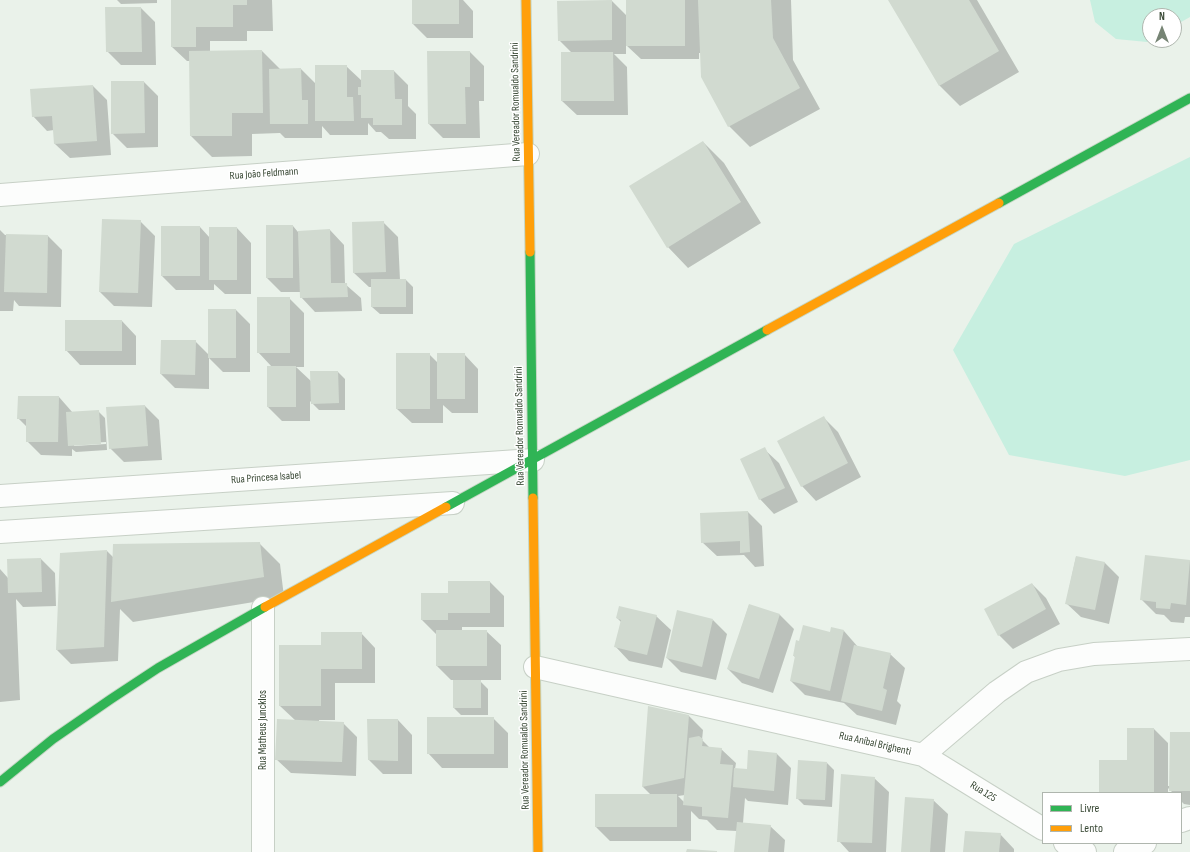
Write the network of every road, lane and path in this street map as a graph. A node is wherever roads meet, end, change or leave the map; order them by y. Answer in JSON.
{"nodes":[{"id":1,"x":526,"y":0,"type":"edge"},
{"id":2,"x":1190,"y":98,"type":"edge"},
{"id":3,"x":528,"y":154,"type":"junction"},
{"id":4,"x":0,"y":195,"type":"edge"},
{"id":5,"x":533,"y":460,"type":"junction"},
{"id":6,"x":0,"y":496,"type":"edge"},
{"id":7,"x":453,"y":503,"type":"junction"},
{"id":8,"x":0,"y":532,"type":"edge"},
{"id":9,"x":263,"y":608,"type":"junction"},
{"id":10,"x":1190,"y":649,"type":"edge"},
{"id":11,"x":535,"y":667,"type":"junction"},
{"id":12,"x":923,"y":755,"type":"junction"},
{"id":13,"x":0,"y":782,"type":"edge"},
{"id":14,"x":1042,"y":828,"type":"edge"},
{"id":15,"x":1067,"y":844,"type":"edge"},
{"id":16,"x":1143,"y":844,"type":"edge"},
{"id":17,"x":263,"y":852,"type":"edge"},
{"id":18,"x":538,"y":852,"type":"edge"},
{"id":19,"x":1086,"y":852,"type":"edge"},
{"id":20,"x":1125,"y":852,"type":"edge"}],
"edges":[{"from":1,"to":3,"type":"main road","name":"Rua Vereador Romualdo Sandrini"},
{"from":2,"to":5,"type":"main road"},
{"from":3,"to":4,"type":"street","name":"Rua João Feldmann"},
{"from":3,"to":5,"type":"main road","name":"Rua Vereador Romualdo Sandrini"},
{"from":5,"to":6,"type":"street","name":"Rua Princesa Isabel"},
{"from":5,"to":7,"type":"main road"},
{"from":5,"to":11,"type":"main road","name":"Rua Vereador Romualdo Sandrini"},
{"from":7,"to":8,"type":"street"},
{"from":7,"to":9,"type":"main road"},
{"from":9,"to":13,"type":"main road"},
{"from":9,"to":17,"type":"street","name":"Rua Matheus Juncklos"},
{"from":10,"to":12,"type":"street","name":"Rua Aníbal Brighenti"},
{"from":11,"to":12,"type":"street","name":"Rua Aníbal Brighenti"},
{"from":11,"to":18,"type":"main road","name":"Rua Vereador Romualdo Sandrini"},
{"from":12,"to":14,"type":"street","name":"Rua 125"},
{"from":15,"to":19,"type":"street"},
{"from":16,"to":20,"type":"street"}]}
